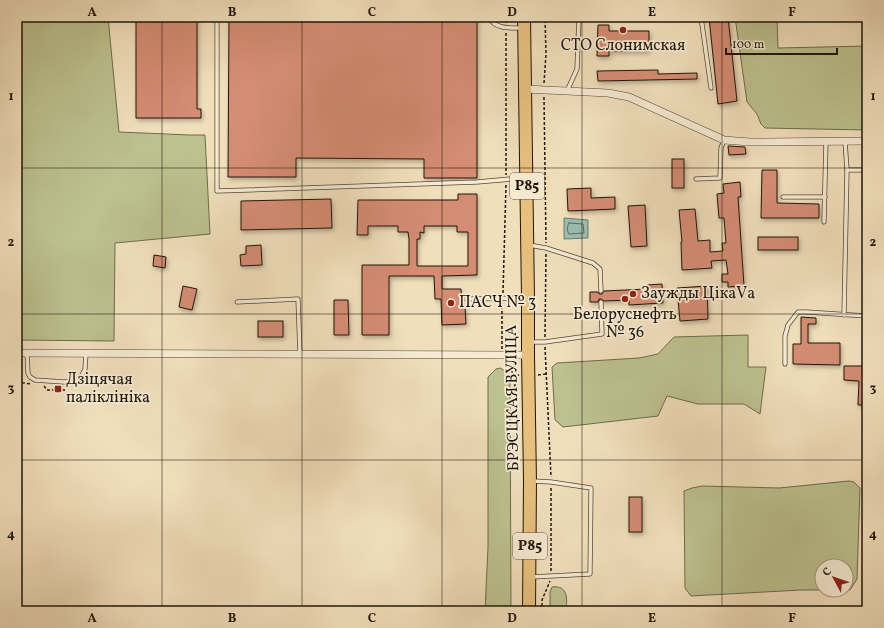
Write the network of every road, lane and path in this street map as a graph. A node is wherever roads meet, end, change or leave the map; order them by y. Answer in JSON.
{"nodes":[{"id":1,"x":217,"y":17,"type":"edge"},
{"id":2,"x":489,"y":17,"type":"edge"},
{"id":3,"x":506,"y":17,"type":"edge"},
{"id":4,"x":545,"y":17,"type":"edge"},
{"id":5,"x":579,"y":17,"type":"edge"},
{"id":6,"x":701,"y":17,"type":"edge"},
{"id":7,"x":524,"y":23,"type":"edge"},
{"id":8,"x":506,"y":28,"type":"junction"},
{"id":9,"x":710,"y":88,"type":"dead end"},
{"id":10,"x":525,"y":89,"type":"junction"},
{"id":11,"x":544,"y":90,"type":"junction"},
{"id":12,"x":567,"y":91,"type":"junction"},
{"id":13,"x":724,"y":140,"type":"junction"},
{"id":14,"x":826,"y":141,"type":"junction"},
{"id":15,"x":845,"y":141,"type":"junction"},
{"id":16,"x":867,"y":141,"type":"edge"},
{"id":17,"x":847,"y":170,"type":"junction"},
{"id":18,"x":867,"y":170,"type":"edge"},
{"id":19,"x":526,"y":178,"type":"junction"},
{"id":20,"x":696,"y":179,"type":"dead end"},
{"id":21,"x":506,"y":180,"type":"junction"},
{"id":22,"x":783,"y":197,"type":"dead end"},
{"id":23,"x":825,"y":197,"type":"junction"},
{"id":24,"x":824,"y":222,"type":"dead end"},
{"id":25,"x":527,"y":245,"type":"junction"},
{"id":26,"x":546,"y":248,"type":"junction"},
{"id":27,"x":601,"y":291,"type":"dead end"},
{"id":28,"x":528,"y":298,"type":"junction"},
{"id":29,"x":466,"y":299,"type":"dead end"},
{"id":30,"x":502,"y":299,"type":"junction"},
{"id":31,"x":237,"y":302,"type":"dead end"},
{"id":32,"x":601,"y":302,"type":"dead end"},
{"id":33,"x":844,"y":315,"type":"junction"},
{"id":34,"x":867,"y":316,"type":"edge"},
{"id":35,"x":528,"y":342,"type":"junction"},
{"id":36,"x":545,"y":342,"type":"junction"},
{"id":37,"x":17,"y":353,"type":"edge"},
{"id":38,"x":27,"y":353,"type":"junction"},
{"id":39,"x":86,"y":354,"type":"junction"},
{"id":40,"x":300,"y":354,"type":"junction"},
{"id":41,"x":502,"y":355,"type":"junction"},
{"id":42,"x":528,"y":355,"type":"junction"},
{"id":43,"x":784,"y":364,"type":"dead end"},
{"id":44,"x":528,"y":374,"type":"junction"},
{"id":45,"x":546,"y":374,"type":"junction"},
{"id":46,"x":515,"y":376,"type":"junction"},
{"id":47,"x":515,"y":402,"type":"dead end"},
{"id":48,"x":530,"y":481,"type":"junction"},
{"id":49,"x":551,"y":482,"type":"junction"},
{"id":50,"x":551,"y":576,"type":"junction"},
{"id":51,"x":530,"y":577,"type":"junction"},
{"id":52,"x":529,"y":611,"type":"edge"},
{"id":53,"x":542,"y":611,"type":"edge"}],
"edges":[{"from":1,"to":21,"type":"lane"},
{"from":2,"to":8,"type":"lane"},
{"from":3,"to":8,"type":"path"},
{"from":4,"to":11,"type":"path"},
{"from":5,"to":12,"type":"lane"},
{"from":6,"to":9,"type":"lane"},
{"from":7,"to":8,"type":"lane"},
{"from":7,"to":10,"type":"main road","name":"БРЭСЦКАЯ ВУЛІЦА","number":"Р85"},
{"from":8,"to":21,"type":"path"},
{"from":10,"to":11,"type":"street"},
{"from":10,"to":19,"type":"main road","name":"БРЭСЦКАЯ ВУЛІЦА","number":"Р85"},
{"from":11,"to":12,"type":"street"},
{"from":11,"to":26,"type":"path"},
{"from":12,"to":13,"type":"street"},
{"from":13,"to":14,"type":"street"},
{"from":13,"to":20,"type":"lane"},
{"from":14,"to":15,"type":"street"},
{"from":14,"to":23,"type":"lane"},
{"from":15,"to":16,"type":"street"},
{"from":15,"to":17,"type":"lane"},
{"from":17,"to":18,"type":"lane"},
{"from":17,"to":33,"type":"lane"},
{"from":19,"to":21,"type":"lane"},
{"from":19,"to":25,"type":"main road","name":"БРЭСЦКАЯ ВУЛІЦА","number":"Р85"},
{"from":21,"to":30,"type":"path"},
{"from":22,"to":23,"type":"lane"},
{"from":23,"to":24,"type":"lane"},
{"from":25,"to":26,"type":"lane"},
{"from":25,"to":28,"type":"main road","name":"БРЭСЦКАЯ ВУЛІЦА","number":"Р85"},
{"from":26,"to":27,"type":"lane"},
{"from":26,"to":36,"type":"path"},
{"from":28,"to":30,"type":"lane"},
{"from":28,"to":35,"type":"main road","name":"БРЭСЦКАЯ ВУЛІЦА","number":"Р85"},
{"from":29,"to":30,"type":"lane"},
{"from":30,"to":41,"type":"path"},
{"from":31,"to":40,"type":"lane"},
{"from":32,"to":36,"type":"lane"},
{"from":33,"to":34,"type":"lane"},
{"from":33,"to":43,"type":"lane"},
{"from":35,"to":36,"type":"lane"},
{"from":35,"to":42,"type":"main road","name":"БРЭСЦКАЯ ВУЛІЦА","number":"Р85"},
{"from":36,"to":45,"type":"path"},
{"from":37,"to":38,"type":"street"},
{"from":38,"to":39,"type":"street"},
{"from":38,"to":39,"type":"lane"},
{"from":39,"to":40,"type":"street"},
{"from":40,"to":41,"type":"street"},
{"from":41,"to":42,"type":"street"},
{"from":41,"to":46,"type":"path"},
{"from":42,"to":44,"type":"main road","name":"БРЭСЦКАЯ ВУЛІЦА","number":"Р85"},
{"from":44,"to":45,"type":"path"},
{"from":44,"to":46,"type":"path"},
{"from":44,"to":48,"type":"main road","name":"БРЭСЦКАЯ ВУЛІЦА","number":"Р85"},
{"from":45,"to":49,"type":"path"},
{"from":46,"to":47,"type":"path"},
{"from":48,"to":49,"type":"lane"},
{"from":48,"to":51,"type":"main road","name":"БРЭСЦКАЯ ВУЛІЦА","number":"Р85"},
{"from":49,"to":50,"type":"path"},
{"from":49,"to":50,"type":"lane"},
{"from":50,"to":51,"type":"lane"},
{"from":50,"to":53,"type":"path"},
{"from":51,"to":52,"type":"main road","name":"БРЭСЦКАЯ ВУЛІЦА","number":"Р85"}]}
